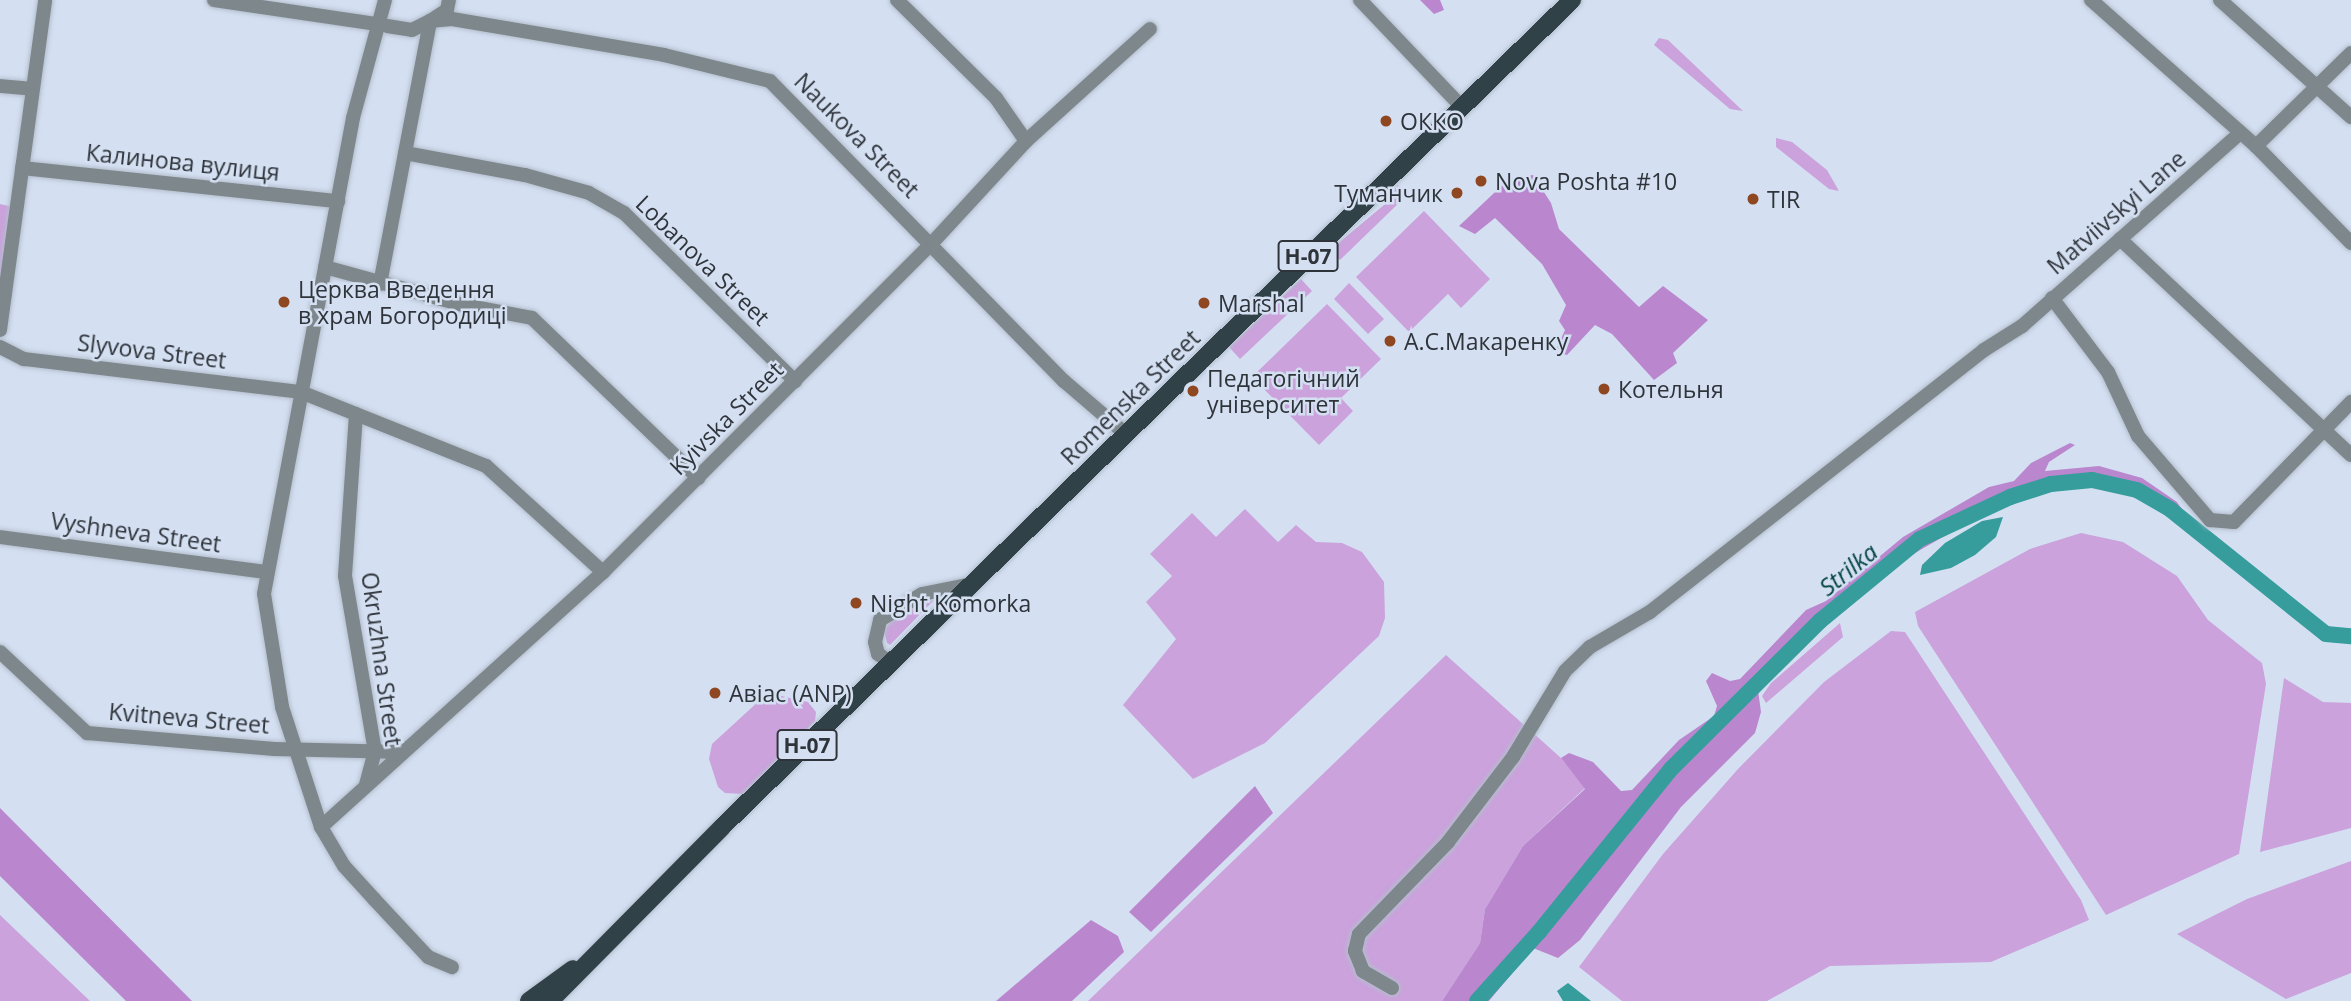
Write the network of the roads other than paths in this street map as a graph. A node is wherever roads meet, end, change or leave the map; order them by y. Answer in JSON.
{"nodes":[{"id":1,"x":45,"y":0,"type":"edge"},
{"id":2,"x":214,"y":0,"type":"edge"},
{"id":3,"x":385,"y":0,"type":"edge"},
{"id":4,"x":449,"y":0,"type":"edge"},
{"id":5,"x":897,"y":0,"type":"edge"},
{"id":6,"x":1360,"y":0,"type":"edge"},
{"id":7,"x":1572,"y":0,"type":"edge"},
{"id":8,"x":2091,"y":0,"type":"edge"},
{"id":9,"x":2220,"y":0,"type":"edge"},
{"id":10,"x":430,"y":21,"type":"junction"},
{"id":11,"x":382,"y":25,"type":"junction"},
{"id":12,"x":1150,"y":29,"type":"dead end"},
{"id":13,"x":2351,"y":53,"type":"edge"},
{"id":14,"x":0,"y":86,"type":"edge"},
{"id":15,"x":2318,"y":86,"type":"junction"},
{"id":16,"x":32,"y":89,"type":"junction"},
{"id":17,"x":1461,"y":106,"type":"junction"},
{"id":18,"x":2351,"y":117,"type":"edge"},
{"id":19,"x":2240,"y":133,"type":"junction"},
{"id":20,"x":1026,"y":141,"type":"junction"},
{"id":21,"x":2256,"y":146,"type":"junction"},
{"id":22,"x":405,"y":153,"type":"junction"},
{"id":23,"x":22,"y":168,"type":"junction"},
{"id":24,"x":338,"y":201,"type":"junction"},
{"id":25,"x":2120,"y":239,"type":"junction"},
{"id":26,"x":932,"y":243,"type":"junction"},
{"id":27,"x":2351,"y":243,"type":"edge"},
{"id":28,"x":325,"y":267,"type":"junction"},
{"id":29,"x":380,"y":284,"type":"junction"},
{"id":30,"x":2052,"y":298,"type":"junction"},
{"id":31,"x":0,"y":330,"type":"edge"},
{"id":32,"x":0,"y":347,"type":"edge"},
{"id":33,"x":795,"y":381,"type":"junction"},
{"id":34,"x":301,"y":391,"type":"junction"},
{"id":35,"x":2351,"y":401,"type":"edge"},
{"id":36,"x":356,"y":414,"type":"junction"},
{"id":37,"x":2324,"y":430,"type":"junction"},
{"id":38,"x":1127,"y":436,"type":"junction"},
{"id":39,"x":2351,"y":455,"type":"edge"},
{"id":40,"x":698,"y":478,"type":"junction"},
{"id":41,"x":0,"y":537,"type":"edge"},
{"id":42,"x":265,"y":572,"type":"junction"},
{"id":43,"x":603,"y":572,"type":"junction"},
{"id":44,"x":973,"y":584,"type":"junction"},
{"id":45,"x":0,"y":652,"type":"edge"},
{"id":46,"x":891,"y":663,"type":"junction"},
{"id":47,"x":294,"y":748,"type":"junction"},
{"id":48,"x":375,"y":751,"type":"junction"},
{"id":49,"x":403,"y":752,"type":"junction"},
{"id":50,"x":366,"y":785,"type":"junction"},
{"id":51,"x":321,"y":827,"type":"junction"},
{"id":52,"x":585,"y":962,"type":"junction"},
{"id":53,"x":452,"y":968,"type":"dead end"},
{"id":54,"x":1392,"y":988,"type":"dead end"},
{"id":55,"x":528,"y":1001,"type":"edge"},
{"id":56,"x":550,"y":1001,"type":"edge"}],
"edges":[{"from":1,"to":16,"type":"street"},
{"from":2,"to":11,"type":"street","name":"Naukova Street"},
{"from":3,"to":11,"type":"street"},
{"from":4,"to":10,"type":"street"},
{"from":5,"to":20,"type":"street"},
{"from":6,"to":17,"type":"street"},
{"from":7,"to":17,"type":"main road","name":"Romenska Street","number":"Н-07"},
{"from":8,"to":19,"type":"street"},
{"from":9,"to":15,"type":"street"},
{"from":10,"to":11,"type":"street","name":"Naukova Street"},
{"from":10,"to":22,"type":"street"},
{"from":10,"to":26,"type":"street","name":"Naukova Street"},
{"from":11,"to":24,"type":"street"},
{"from":12,"to":20,"type":"street","name":"Kyivska Street"},
{"from":13,"to":15,"type":"street"},
{"from":14,"to":16,"type":"street"},
{"from":15,"to":18,"type":"street"},
{"from":15,"to":21,"type":"street"},
{"from":16,"to":23,"type":"street"},
{"from":17,"to":38,"type":"main road","name":"Romenska Street","number":"Н-07"},
{"from":19,"to":21,"type":"street"},
{"from":19,"to":25,"type":"street","name":"Matviivskyi Lane"},
{"from":20,"to":26,"type":"street","name":"Kyivska Street"},
{"from":21,"to":27,"type":"street"},
{"from":22,"to":29,"type":"street"},
{"from":22,"to":33,"type":"street","name":"Lobanova Street"},
{"from":23,"to":24,"type":"street","name":"Калинова вулиця"},
{"from":23,"to":31,"type":"street"},
{"from":24,"to":28,"type":"street"},
{"from":25,"to":30,"type":"street","name":"Matviivskyi Lane"},
{"from":25,"to":37,"type":"street"},
{"from":26,"to":33,"type":"street","name":"Kyivska Street"},
{"from":26,"to":38,"type":"street","name":"Naukova Street"},
{"from":28,"to":29,"type":"street"},
{"from":28,"to":34,"type":"street"},
{"from":29,"to":40,"type":"street"},
{"from":30,"to":37,"type":"street"},
{"from":30,"to":54,"type":"street","name":"Matviivskyi Lane"},
{"from":32,"to":34,"type":"street","name":"Slyvova Street"},
{"from":33,"to":40,"type":"street","name":"Kyivska Street"},
{"from":34,"to":36,"type":"street","name":"Slyvova Street"},
{"from":34,"to":42,"type":"street"},
{"from":35,"to":37,"type":"street"},
{"from":36,"to":43,"type":"street","name":"Slyvova Street"},
{"from":36,"to":48,"type":"street","name":"Okruzhna Street"},
{"from":37,"to":39,"type":"street"},
{"from":38,"to":44,"type":"main road","name":"Romenska Street","number":"Н-07"},
{"from":40,"to":43,"type":"street","name":"Kyivska Street"},
{"from":41,"to":42,"type":"street","name":"Vyshneva Street"},
{"from":42,"to":47,"type":"street"},
{"from":43,"to":49,"type":"street","name":"Kyivska Street"},
{"from":44,"to":46,"type":"main road","name":"Romenska Street","number":"Н-07"},
{"from":44,"to":46,"type":"street"},
{"from":45,"to":47,"type":"street","name":"Kvitneva Street"},
{"from":46,"to":52,"type":"main road","name":"Romenska Street","number":"Н-07"},
{"from":47,"to":48,"type":"street","name":"Kvitneva Street"},
{"from":47,"to":51,"type":"street"},
{"from":48,"to":49,"type":"street","name":"Kvitneva Street"},
{"from":48,"to":50,"type":"street","name":"Okruzhna Street"},
{"from":49,"to":50,"type":"street","name":"Kyivska Street"},
{"from":50,"to":51,"type":"street","name":"Kyivska Street"},
{"from":51,"to":53,"type":"street"},
{"from":52,"to":55,"type":"main road","number":"Н-07"},
{"from":52,"to":56,"type":"main road","number":"Н-07"}]}
